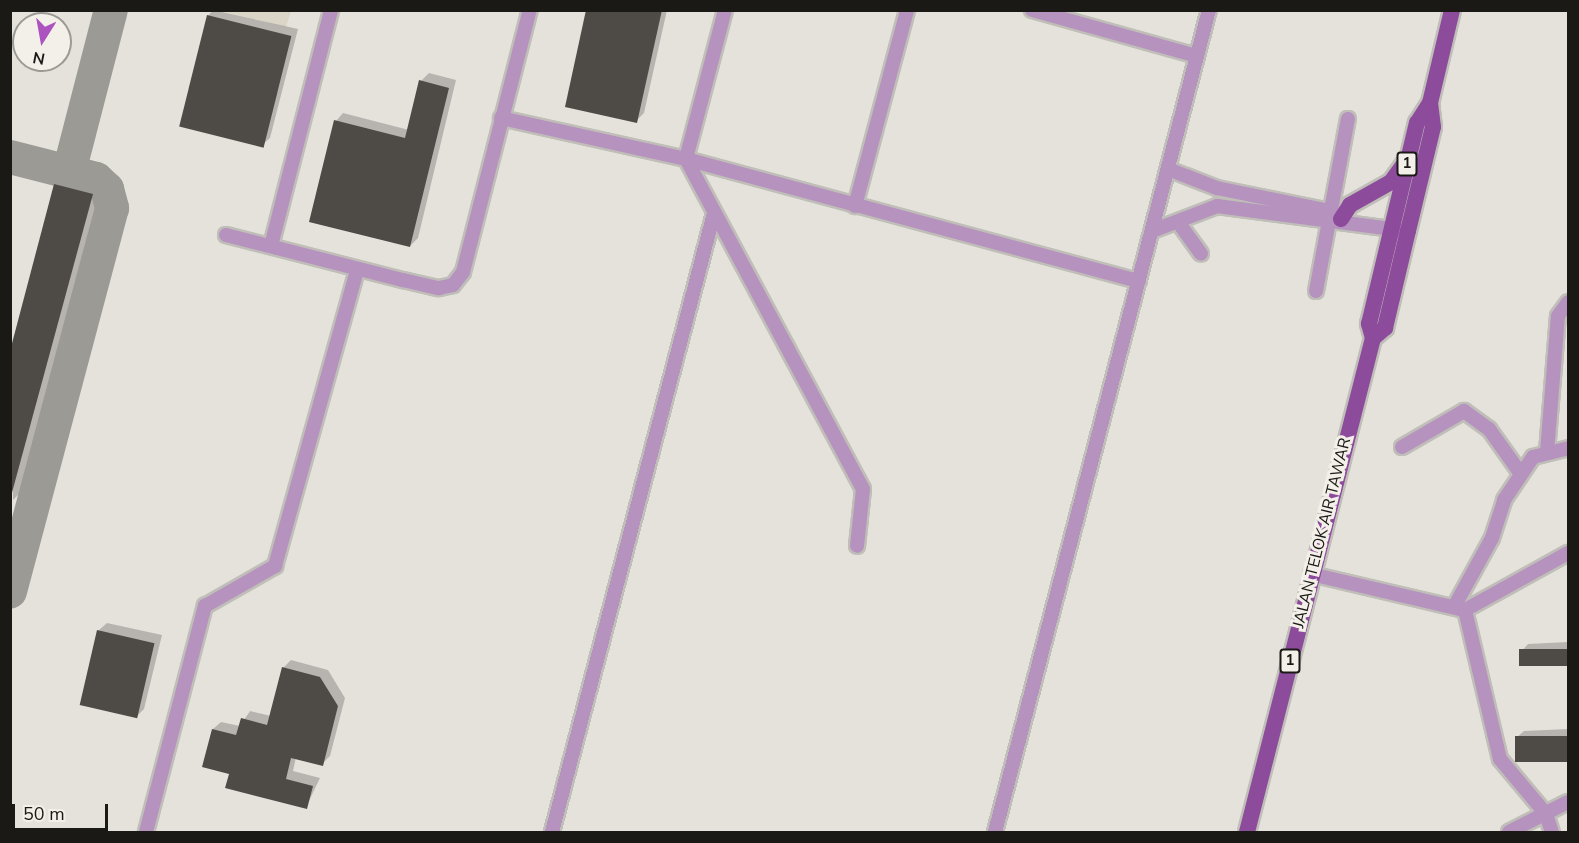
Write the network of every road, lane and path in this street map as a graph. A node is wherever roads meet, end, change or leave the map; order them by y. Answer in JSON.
{"nodes":[{"id":1,"x":331,"y":10,"type":"edge"},
{"id":2,"x":530,"y":10,"type":"edge"},
{"id":3,"x":725,"y":10,"type":"edge"},
{"id":4,"x":907,"y":10,"type":"edge"},
{"id":5,"x":1032,"y":10,"type":"edge"},
{"id":6,"x":1209,"y":10,"type":"edge"},
{"id":7,"x":1452,"y":10,"type":"edge"},
{"id":8,"x":1077,"y":16,"type":"edge"},
{"id":9,"x":1197,"y":56,"type":"junction"},
{"id":10,"x":1430,"y":103,"type":"junction"},
{"id":11,"x":501,"y":118,"type":"junction"},
{"id":12,"x":1348,"y":119,"type":"dead end"},
{"id":13,"x":1409,"y":157,"type":"junction"},
{"id":14,"x":686,"y":159,"type":"junction"},
{"id":15,"x":1168,"y":169,"type":"junction"},
{"id":16,"x":1217,"y":188,"type":"junction"},
{"id":17,"x":855,"y":206,"type":"junction"},
{"id":18,"x":1216,"y":206,"type":"junction"},
{"id":19,"x":713,"y":218,"type":"junction"},
{"id":20,"x":1332,"y":218,"type":"junction"},
{"id":21,"x":1178,"y":222,"type":"junction"},
{"id":22,"x":1391,"y":228,"type":"junction"},
{"id":23,"x":1152,"y":231,"type":"junction"},
{"id":24,"x":1408,"y":231,"type":"junction"},
{"id":25,"x":226,"y":235,"type":"dead end"},
{"id":26,"x":271,"y":246,"type":"junction"},
{"id":27,"x":1201,"y":254,"type":"dead end"},
{"id":28,"x":357,"y":270,"type":"junction"},
{"id":29,"x":1139,"y":281,"type":"junction"},
{"id":30,"x":1316,"y":291,"type":"dead end"},
{"id":31,"x":1569,"y":302,"type":"edge"},
{"id":32,"x":1374,"y":338,"type":"junction"},
{"id":33,"x":1402,"y":447,"type":"dead end"},
{"id":34,"x":1569,"y":448,"type":"edge"},
{"id":35,"x":1547,"y":452,"type":"junction"},
{"id":36,"x":1521,"y":474,"type":"junction"},
{"id":37,"x":857,"y":546,"type":"dead end"},
{"id":38,"x":1569,"y":554,"type":"edge"},
{"id":39,"x":1311,"y":573,"type":"junction"},
{"id":40,"x":1460,"y":608,"type":"junction"},
{"id":41,"x":1569,"y":802,"type":"edge"},
{"id":42,"x":1546,"y":814,"type":"junction"},
{"id":43,"x":146,"y":832,"type":"edge"},
{"id":44,"x":552,"y":832,"type":"edge"},
{"id":45,"x":995,"y":832,"type":"edge"},
{"id":46,"x":1247,"y":832,"type":"edge"},
{"id":47,"x":1509,"y":832,"type":"edge"},
{"id":48,"x":1552,"y":832,"type":"edge"}],
"edges":[{"from":1,"to":26,"type":"street"},
{"from":2,"to":11,"type":"street"},
{"from":3,"to":14,"type":"street"},
{"from":4,"to":17,"type":"street"},
{"from":5,"to":8,"type":"street"},
{"from":6,"to":9,"type":"street"},
{"from":7,"to":10,"type":"main road","name":"JALAN TELOK AIR TAWAR","number":"1"},
{"from":8,"to":9,"type":"street"},
{"from":9,"to":15,"type":"street"},
{"from":10,"to":13,"type":"main road","name":"JALAN TELOK AIR TAWAR","number":"1"},
{"from":10,"to":24,"type":"main road","name":"JALAN TELOK AIR TAWAR","number":"1"},
{"from":11,"to":14,"type":"street"},
{"from":11,"to":28,"type":"street"},
{"from":12,"to":20,"type":"street"},
{"from":13,"to":20,"type":"main road"},
{"from":13,"to":22,"type":"main road","name":"JALAN TELOK AIR TAWAR","number":"1"},
{"from":14,"to":17,"type":"street"},
{"from":14,"to":19,"type":"street"},
{"from":15,"to":16,"type":"street"},
{"from":15,"to":23,"type":"street"},
{"from":16,"to":18,"type":"street"},
{"from":16,"to":20,"type":"street"},
{"from":17,"to":29,"type":"street"},
{"from":18,"to":20,"type":"street"},
{"from":18,"to":21,"type":"street"},
{"from":19,"to":37,"type":"street"},
{"from":19,"to":44,"type":"street"},
{"from":20,"to":22,"type":"street"},
{"from":20,"to":30,"type":"street"},
{"from":21,"to":23,"type":"street"},
{"from":21,"to":27,"type":"street"},
{"from":22,"to":24,"type":"street"},
{"from":22,"to":32,"type":"main road","name":"JALAN TELOK AIR TAWAR","number":"1"},
{"from":23,"to":29,"type":"street"},
{"from":24,"to":32,"type":"main road","name":"JALAN TELOK AIR TAWAR","number":"1"},
{"from":25,"to":26,"type":"street"},
{"from":26,"to":28,"type":"street"},
{"from":28,"to":43,"type":"street"},
{"from":29,"to":45,"type":"street"},
{"from":31,"to":35,"type":"street"},
{"from":32,"to":39,"type":"main road","name":"JALAN TELOK AIR TAWAR","number":"1"},
{"from":33,"to":36,"type":"street"},
{"from":34,"to":35,"type":"street"},
{"from":35,"to":36,"type":"street"},
{"from":36,"to":40,"type":"street"},
{"from":38,"to":40,"type":"street"},
{"from":39,"to":40,"type":"street"},
{"from":39,"to":46,"type":"main road","name":"JALAN TELOK AIR TAWAR","number":"1"},
{"from":40,"to":42,"type":"street"},
{"from":41,"to":42,"type":"street"},
{"from":42,"to":47,"type":"street"},
{"from":42,"to":48,"type":"street"}]}
